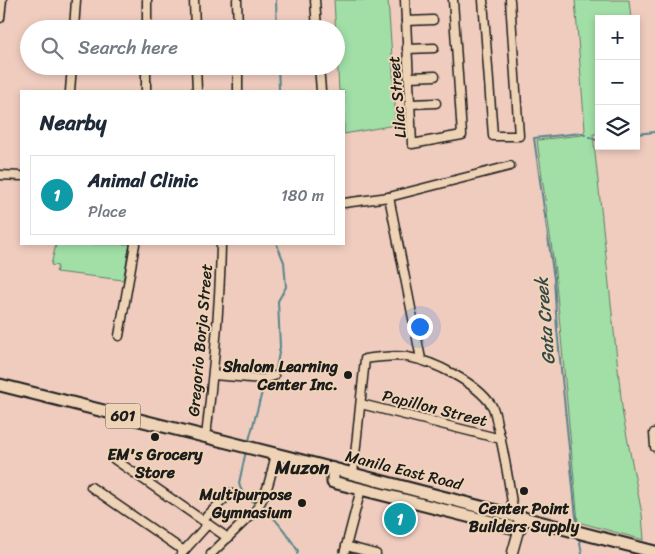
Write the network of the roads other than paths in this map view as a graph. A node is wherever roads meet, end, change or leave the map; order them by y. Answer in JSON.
{"nodes":[{"id":1,"x":2,"y":0,"type":"edge"},
{"id":2,"x":76,"y":0,"type":"edge"},
{"id":3,"x":147,"y":0,"type":"edge"},
{"id":4,"x":194,"y":0,"type":"edge"},
{"id":5,"x":237,"y":0,"type":"edge"},
{"id":6,"x":315,"y":0,"type":"edge"},
{"id":7,"x":405,"y":0,"type":"edge"},
{"id":8,"x":453,"y":0,"type":"edge"},
{"id":9,"x":483,"y":0,"type":"edge"},
{"id":10,"x":510,"y":0,"type":"edge"},
{"id":11,"x":0,"y":18,"type":"edge"},
{"id":12,"x":75,"y":20,"type":"edge"},
{"id":13,"x":147,"y":20,"type":"edge"},
{"id":14,"x":195,"y":20,"type":"edge"},
{"id":15,"x":238,"y":20,"type":"edge"},
{"id":16,"x":316,"y":20,"type":"edge"},
{"id":17,"x":434,"y":20,"type":"dead end"},
{"id":18,"x":406,"y":21,"type":"junction"},
{"id":19,"x":434,"y":48,"type":"dead end"},
{"id":20,"x":407,"y":49,"type":"junction"},
{"id":21,"x":71,"y":75,"type":"edge"},
{"id":22,"x":146,"y":75,"type":"edge"},
{"id":23,"x":196,"y":75,"type":"edge"},
{"id":24,"x":238,"y":75,"type":"edge"},
{"id":25,"x":320,"y":75,"type":"edge"},
{"id":26,"x":435,"y":76,"type":"dead end"},
{"id":27,"x":409,"y":77,"type":"junction"},
{"id":28,"x":70,"y":90,"type":"edge"},
{"id":29,"x":146,"y":90,"type":"edge"},
{"id":30,"x":197,"y":90,"type":"edge"},
{"id":31,"x":238,"y":90,"type":"edge"},
{"id":32,"x":321,"y":90,"type":"edge"},
{"id":33,"x":436,"y":103,"type":"dead end"},
{"id":34,"x":410,"y":104,"type":"junction"},
{"id":35,"x":510,"y":166,"type":"dead end"},
{"id":36,"x":0,"y":175,"type":"edge"},
{"id":37,"x":20,"y":176,"type":"edge"},
{"id":38,"x":389,"y":197,"type":"junction"},
{"id":39,"x":345,"y":202,"type":"edge"},
{"id":40,"x":135,"y":245,"type":"edge"},
{"id":41,"x":221,"y":245,"type":"edge"},
{"id":42,"x":119,"y":336,"type":"dead end"},
{"id":43,"x":421,"y":359,"type":"junction"},
{"id":44,"x":213,"y":375,"type":"junction"},
{"id":45,"x":274,"y":376,"type":"dead end"},
{"id":46,"x":0,"y":386,"type":"edge"},
{"id":47,"x":361,"y":404,"type":"junction"},
{"id":48,"x":654,"y":433,"type":"dead end"},
{"id":49,"x":206,"y":438,"type":"junction"},
{"id":50,"x":501,"y":439,"type":"junction"},
{"id":51,"x":655,"y":447,"type":"edge"},
{"id":52,"x":276,"y":454,"type":"junction"},
{"id":53,"x":114,"y":459,"type":"dead end"},
{"id":54,"x":333,"y":469,"type":"junction"},
{"id":55,"x":359,"y":476,"type":"junction"},
{"id":56,"x":91,"y":487,"type":"dead end"},
{"id":57,"x":361,"y":489,"type":"junction"},
{"id":58,"x":230,"y":493,"type":"dead end"},
{"id":59,"x":444,"y":497,"type":"junction"},
{"id":60,"x":441,"y":510,"type":"junction"},
{"id":61,"x":518,"y":521,"type":"junction"},
{"id":62,"x":206,"y":522,"type":"junction"},
{"id":63,"x":228,"y":538,"type":"junction"},
{"id":64,"x":345,"y":550,"type":"edge"},
{"id":65,"x":183,"y":552,"type":"edge"},
{"id":66,"x":655,"y":552,"type":"edge"},
{"id":67,"x":211,"y":554,"type":"edge"},
{"id":68,"x":376,"y":554,"type":"edge"},
{"id":69,"x":512,"y":554,"type":"edge"}],
"edges":[{"from":1,"to":11,"type":"street"},
{"from":2,"to":12,"type":"street"},
{"from":3,"to":13,"type":"street"},
{"from":4,"to":14,"type":"street"},
{"from":5,"to":15,"type":"street"},
{"from":6,"to":16,"type":"street"},
{"from":7,"to":18,"type":"street","name":"Lilac Street"},
{"from":8,"to":34,"type":"street","name":"Lilac Street"},
{"from":9,"to":10,"type":"street"},
{"from":17,"to":18,"type":"street"},
{"from":18,"to":20,"type":"street","name":"Lilac Street"},
{"from":19,"to":20,"type":"street"},
{"from":20,"to":27,"type":"street","name":"Lilac Street"},
{"from":21,"to":28,"type":"street"},
{"from":22,"to":29,"type":"street"},
{"from":23,"to":30,"type":"street"},
{"from":24,"to":31,"type":"street"},
{"from":25,"to":32,"type":"street"},
{"from":26,"to":27,"type":"street"},
{"from":27,"to":34,"type":"street","name":"Lilac Street"},
{"from":33,"to":34,"type":"street"},
{"from":35,"to":38,"type":"street"},
{"from":36,"to":37,"type":"street"},
{"from":38,"to":39,"type":"street"},
{"from":38,"to":43,"type":"street"},
{"from":40,"to":42,"type":"street"},
{"from":41,"to":44,"type":"street","name":"Gregorio Borja Street"},
{"from":43,"to":47,"type":"street"},
{"from":43,"to":50,"type":"street"},
{"from":44,"to":45,"type":"street"},
{"from":44,"to":49,"type":"street","name":"Gregorio Borja Street"},
{"from":46,"to":49,"type":"main road","name":"Manila East Road","number":"601"},
{"from":47,"to":50,"type":"street","name":"Papillon Street"},
{"from":47,"to":55,"type":"street"},
{"from":48,"to":51,"type":"street"},
{"from":49,"to":52,"type":"main road","name":"Manila East Road","number":"601"},
{"from":50,"to":61,"type":"street"},
{"from":52,"to":54,"type":"main road","name":"Manila East Road","number":"601"},
{"from":52,"to":63,"type":"street"},
{"from":53,"to":62,"type":"street"},
{"from":54,"to":55,"type":"main road","name":"Manila East Road","number":"601"},
{"from":54,"to":57,"type":"main road"},
{"from":55,"to":57,"type":"main road"},
{"from":55,"to":59,"type":"main road","name":"Manila East Road","number":"601"},
{"from":56,"to":65,"type":"street"},
{"from":57,"to":60,"type":"main road"},
{"from":57,"to":64,"type":"street"},
{"from":58,"to":62,"type":"street"},
{"from":59,"to":60,"type":"main road"},
{"from":59,"to":61,"type":"main road","name":"Manila East Road","number":"601"},
{"from":60,"to":61,"type":"main road"},
{"from":61,"to":66,"type":"main road","name":"Manila East Road","number":"601"},
{"from":61,"to":69,"type":"street"},
{"from":62,"to":63,"type":"street"},
{"from":62,"to":65,"type":"street"},
{"from":63,"to":67,"type":"street"},
{"from":64,"to":68,"type":"street"}]}
